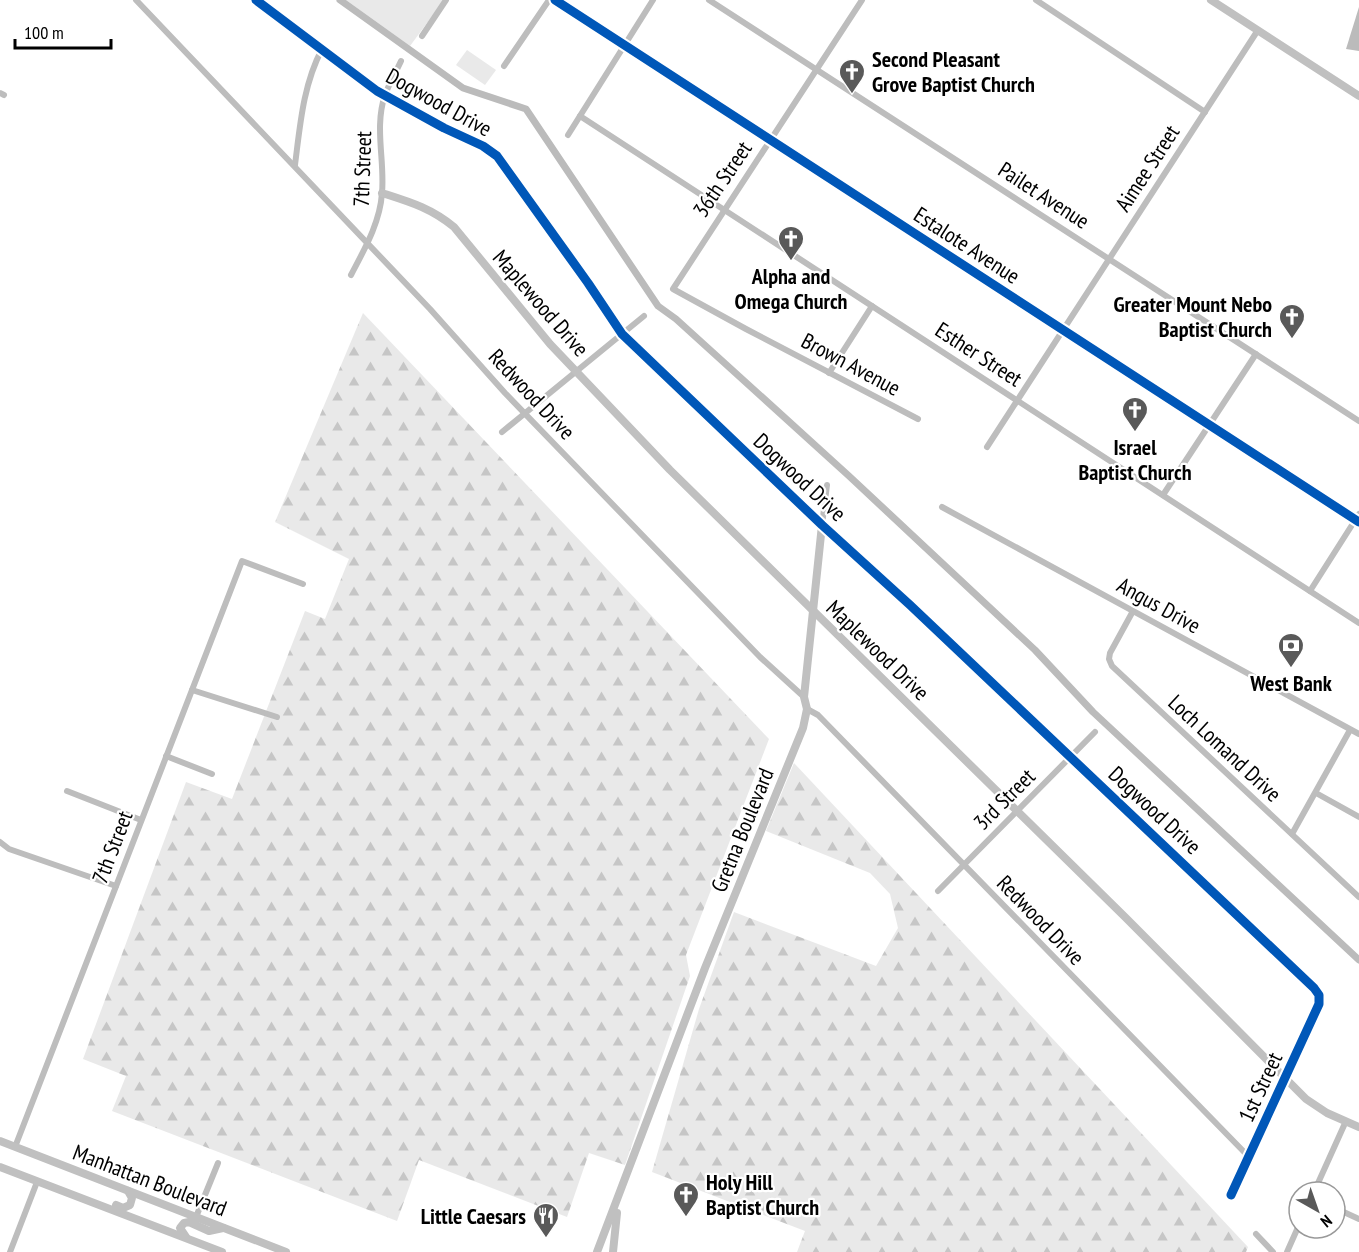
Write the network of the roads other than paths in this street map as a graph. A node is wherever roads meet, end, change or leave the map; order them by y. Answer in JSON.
{"nodes":[{"id":1,"x":136,"y":0,"type":"edge"},
{"id":2,"x":256,"y":0,"type":"edge"},
{"id":3,"x":446,"y":0,"type":"edge"},
{"id":4,"x":549,"y":0,"type":"edge"},
{"id":5,"x":555,"y":0,"type":"edge"},
{"id":6,"x":653,"y":0,"type":"edge"},
{"id":7,"x":709,"y":0,"type":"edge"},
{"id":8,"x":862,"y":0,"type":"edge"},
{"id":9,"x":1036,"y":0,"type":"edge"},
{"id":10,"x":1211,"y":0,"type":"edge"},
{"id":11,"x":1258,"y":30,"type":"junction"},
{"id":12,"x":423,"y":36,"type":"dead end"},
{"id":13,"x":624,"y":45,"type":"junction"},
{"id":14,"x":322,"y":49,"type":"junction"},
{"id":15,"x":401,"y":61,"type":"dead end"},
{"id":16,"x":504,"y":66,"type":"dead end"},
{"id":17,"x":817,"y":70,"type":"junction"},
{"id":18,"x":385,"y":96,"type":"junction"},
{"id":19,"x":1359,"y":96,"type":"edge"},
{"id":20,"x":1205,"y":112,"type":"junction"},
{"id":21,"x":580,"y":116,"type":"junction"},
{"id":22,"x":568,"y":135,"type":"dead end"},
{"id":23,"x":771,"y":141,"type":"junction"},
{"id":24,"x":295,"y":165,"type":"junction"},
{"id":25,"x":382,"y":193,"type":"junction"},
{"id":26,"x":724,"y":211,"type":"junction"},
{"id":27,"x":368,"y":243,"type":"junction"},
{"id":28,"x":1109,"y":258,"type":"junction"},
{"id":29,"x":351,"y":275,"type":"dead end"},
{"id":30,"x":673,"y":289,"type":"joint"},
{"id":31,"x":872,"y":306,"type":"junction"},
{"id":32,"x":644,"y":316,"type":"dead end"},
{"id":33,"x":1063,"y":330,"type":"junction"},
{"id":34,"x":622,"y":334,"type":"junction"},
{"id":35,"x":1256,"y":354,"type":"junction"},
{"id":36,"x":576,"y":371,"type":"junction"},
{"id":37,"x":829,"y":373,"type":"junction"},
{"id":38,"x":1017,"y":400,"type":"junction"},
{"id":39,"x":524,"y":414,"type":"junction"},
{"id":40,"x":918,"y":419,"type":"dead end"},
{"id":41,"x":1359,"y":421,"type":"edge"},
{"id":42,"x":1209,"y":425,"type":"junction"},
{"id":43,"x":502,"y":432,"type":"dead end"},
{"id":44,"x":987,"y":447,"type":"dead end"},
{"id":45,"x":827,"y":485,"type":"dead end"},
{"id":46,"x":1164,"y":495,"type":"junction"},
{"id":47,"x":942,"y":507,"type":"dead end"},
{"id":48,"x":1358,"y":519,"type":"edge"},
{"id":49,"x":822,"y":525,"type":"junction"},
{"id":50,"x":303,"y":584,"type":"dead end"},
{"id":51,"x":1310,"y":591,"type":"junction"},
{"id":52,"x":812,"y":610,"type":"junction"},
{"id":53,"x":1133,"y":611,"type":"junction"},
{"id":54,"x":1359,"y":623,"type":"edge"},
{"id":55,"x":192,"y":690,"type":"junction"},
{"id":56,"x":804,"y":697,"type":"junction"},
{"id":57,"x":807,"y":709,"type":"junction"},
{"id":58,"x":277,"y":717,"type":"dead end"},
{"id":59,"x":1350,"y":730,"type":"junction"},
{"id":60,"x":1095,"y":732,"type":"dead end"},
{"id":61,"x":1359,"y":734,"type":"edge"},
{"id":62,"x":166,"y":756,"type":"junction"},
{"id":63,"x":1070,"y":757,"type":"junction"},
{"id":64,"x":212,"y":774,"type":"dead end"},
{"id":65,"x":67,"y":791,"type":"dead end"},
{"id":66,"x":1316,"y":794,"type":"junction"},
{"id":67,"x":1017,"y":811,"type":"junction"},
{"id":68,"x":1359,"y":817,"type":"edge"},
{"id":69,"x":141,"y":820,"type":"junction"},
{"id":70,"x":1292,"y":834,"type":"junction"},
{"id":71,"x":0,"y":842,"type":"edge"},
{"id":72,"x":964,"y":865,"type":"junction"},
{"id":73,"x":116,"y":886,"type":"junction"},
{"id":74,"x":938,"y":891,"type":"dead end"},
{"id":75,"x":1359,"y":897,"type":"edge"},
{"id":76,"x":1319,"y":995,"type":"joint"},
{"id":77,"x":1286,"y":1079,"type":"junction"},
{"id":78,"x":1346,"y":1121,"type":"junction"},
{"id":79,"x":1359,"y":1127,"type":"edge"},
{"id":80,"x":0,"y":1141,"type":"edge"},
{"id":81,"x":15,"y":1147,"type":"junction"},
{"id":82,"x":1249,"y":1157,"type":"junction"},
{"id":83,"x":218,"y":1163,"type":"dead end"},
{"id":84,"x":0,"y":1167,"type":"edge"},
{"id":85,"x":627,"y":1175,"type":"junction"},
{"id":86,"x":1319,"y":1180,"type":"edge"},
{"id":87,"x":37,"y":1182,"type":"junction"},
{"id":88,"x":128,"y":1191,"type":"junction"},
{"id":89,"x":1231,"y":1195,"type":"dead end"},
{"id":90,"x":87,"y":1200,"type":"junction"},
{"id":91,"x":196,"y":1217,"type":"junction"},
{"id":92,"x":224,"y":1228,"type":"junction"},
{"id":93,"x":1256,"y":1234,"type":"dead end"},
{"id":94,"x":187,"y":1238,"type":"junction"},
{"id":95,"x":10,"y":1252,"type":"edge"},
{"id":96,"x":222,"y":1252,"type":"edge"},
{"id":97,"x":286,"y":1252,"type":"edge"},
{"id":98,"x":597,"y":1252,"type":"edge"},
{"id":99,"x":614,"y":1252,"type":"edge"},
{"id":100,"x":1273,"y":1252,"type":"edge"}],
"edges":[{"from":1,"to":24,"type":"street","name":"Redwood Drive"},
{"from":2,"to":14,"type":"street","name":"Dogwood Drive"},
{"from":3,"to":12,"type":"street"},
{"from":4,"to":16,"type":"street"},
{"from":5,"to":13,"type":"street","name":"Estalote Avenue"},
{"from":6,"to":13,"type":"street"},
{"from":7,"to":17,"type":"street","name":"Pailet Avenue"},
{"from":8,"to":17,"type":"street","name":"36th Street"},
{"from":9,"to":20,"type":"street"},
{"from":10,"to":11,"type":"street"},
{"from":11,"to":19,"type":"street"},
{"from":11,"to":20,"type":"street","name":"Aimee Street"},
{"from":13,"to":21,"type":"street"},
{"from":13,"to":23,"type":"street","name":"Estalote Avenue"},
{"from":14,"to":18,"type":"street","name":"Dogwood Drive"},
{"from":14,"to":24,"type":"street"},
{"from":15,"to":18,"type":"street","name":"7th Street"},
{"from":17,"to":23,"type":"street","name":"36th Street"},
{"from":17,"to":28,"type":"street","name":"Pailet Avenue"},
{"from":18,"to":25,"type":"street","name":"7th Street"},
{"from":18,"to":34,"type":"street","name":"Dogwood Drive"},
{"from":20,"to":28,"type":"street","name":"Aimee Street"},
{"from":21,"to":22,"type":"street"},
{"from":21,"to":26,"type":"street","name":"Esther Street"},
{"from":23,"to":26,"type":"street","name":"36th Street"},
{"from":23,"to":33,"type":"street","name":"Estalote Avenue"},
{"from":24,"to":27,"type":"street","name":"Redwood Drive"},
{"from":25,"to":27,"type":"street","name":"7th Street"},
{"from":25,"to":36,"type":"street","name":"Maplewood Drive"},
{"from":26,"to":30,"type":"street","name":"36th Street"},
{"from":26,"to":31,"type":"street","name":"Esther Street"},
{"from":27,"to":29,"type":"street","name":"7th Street"},
{"from":27,"to":39,"type":"street","name":"Redwood Drive"},
{"from":28,"to":33,"type":"street","name":"Aimee Street"},
{"from":28,"to":35,"type":"street","name":"Pailet Avenue"},
{"from":30,"to":37,"type":"street","name":"Brown Avenue"},
{"from":31,"to":37,"type":"street"},
{"from":31,"to":38,"type":"street","name":"Esther Street"},
{"from":32,"to":34,"type":"street"},
{"from":33,"to":38,"type":"street","name":"Aimee Street"},
{"from":33,"to":42,"type":"street","name":"Estalote Avenue"},
{"from":34,"to":36,"type":"street"},
{"from":34,"to":49,"type":"street","name":"Dogwood Drive"},
{"from":35,"to":41,"type":"street","name":"Pailet Avenue"},
{"from":35,"to":42,"type":"street"},
{"from":36,"to":39,"type":"street"},
{"from":36,"to":52,"type":"street","name":"Maplewood Drive"},
{"from":37,"to":40,"type":"street","name":"Brown Avenue"},
{"from":38,"to":44,"type":"street","name":"Aimee Street"},
{"from":38,"to":46,"type":"street","name":"Esther Street"},
{"from":39,"to":43,"type":"street"},
{"from":39,"to":56,"type":"street","name":"Redwood Drive"},
{"from":42,"to":46,"type":"street"},
{"from":42,"to":48,"type":"street","name":"Estalote Avenue"},
{"from":45,"to":49,"type":"street","name":"Gretna Boulevard"},
{"from":46,"to":51,"type":"street","name":"Esther Street"},
{"from":47,"to":53,"type":"street","name":"Angus Drive"},
{"from":48,"to":51,"type":"street"},
{"from":49,"to":52,"type":"street","name":"Gretna Boulevard"},
{"from":49,"to":63,"type":"street","name":"Dogwood Drive"},
{"from":50,"to":55,"type":"street","name":"7th Street"},
{"from":51,"to":54,"type":"street","name":"Esther Street"},
{"from":52,"to":56,"type":"street","name":"Gretna Boulevard"},
{"from":52,"to":67,"type":"street","name":"Maplewood Drive"},
{"from":53,"to":59,"type":"street","name":"Angus Drive"},
{"from":53,"to":70,"type":"street","name":"Loch Lomand Drive"},
{"from":55,"to":58,"type":"street"},
{"from":55,"to":62,"type":"street","name":"7th Street"},
{"from":56,"to":57,"type":"street","name":"Gretna Boulevard"},
{"from":57,"to":72,"type":"street","name":"Redwood Drive"},
{"from":57,"to":85,"type":"street","name":"Gretna Boulevard"},
{"from":59,"to":61,"type":"street","name":"Angus Drive"},
{"from":59,"to":66,"type":"street"},
{"from":60,"to":63,"type":"street","name":"3rd Street"},
{"from":62,"to":64,"type":"street"},
{"from":62,"to":69,"type":"street","name":"7th Street"},
{"from":63,"to":67,"type":"street","name":"3rd Street"},
{"from":63,"to":76,"type":"street","name":"Dogwood Drive"},
{"from":65,"to":69,"type":"street"},
{"from":66,"to":68,"type":"street"},
{"from":66,"to":70,"type":"street"},
{"from":67,"to":72,"type":"street","name":"3rd Street"},
{"from":67,"to":77,"type":"street","name":"Maplewood Drive"},
{"from":69,"to":73,"type":"street","name":"7th Street"},
{"from":70,"to":75,"type":"street","name":"Loch Lomand Drive"},
{"from":71,"to":73,"type":"street"},
{"from":72,"to":74,"type":"street","name":"3rd Street"},
{"from":72,"to":82,"type":"street","name":"Redwood Drive"},
{"from":73,"to":81,"type":"street","name":"7th Street"},
{"from":76,"to":77,"type":"street","name":"1st Street"},
{"from":77,"to":78,"type":"street","name":"Maplewood Drive"},
{"from":77,"to":82,"type":"street","name":"1st Street"},
{"from":78,"to":79,"type":"street","name":"Maplewood Drive"},
{"from":78,"to":86,"type":"street"},
{"from":80,"to":81,"type":"street","name":"Manhattan Boulevard"},
{"from":81,"to":88,"type":"street","name":"Manhattan Boulevard"},
{"from":82,"to":89,"type":"street","name":"1st Street"},
{"from":83,"to":91,"type":"street"},
{"from":84,"to":87,"type":"street","name":"Manhattan Boulevard"},
{"from":85,"to":98,"type":"street","name":"Gretna Boulevard"},
{"from":85,"to":99,"type":"street","name":"Gretna Boulevard"},
{"from":87,"to":90,"type":"street","name":"Manhattan Boulevard"},
{"from":87,"to":95,"type":"street"},
{"from":88,"to":90,"type":"street"},
{"from":88,"to":91,"type":"street","name":"Manhattan Boulevard"},
{"from":90,"to":94,"type":"street","name":"Manhattan Boulevard"},
{"from":91,"to":92,"type":"street","name":"Manhattan Boulevard"},
{"from":92,"to":94,"type":"street"},
{"from":92,"to":97,"type":"street","name":"Manhattan Boulevard"},
{"from":93,"to":100,"type":"street"},
{"from":94,"to":96,"type":"street","name":"Manhattan Boulevard"}]}
